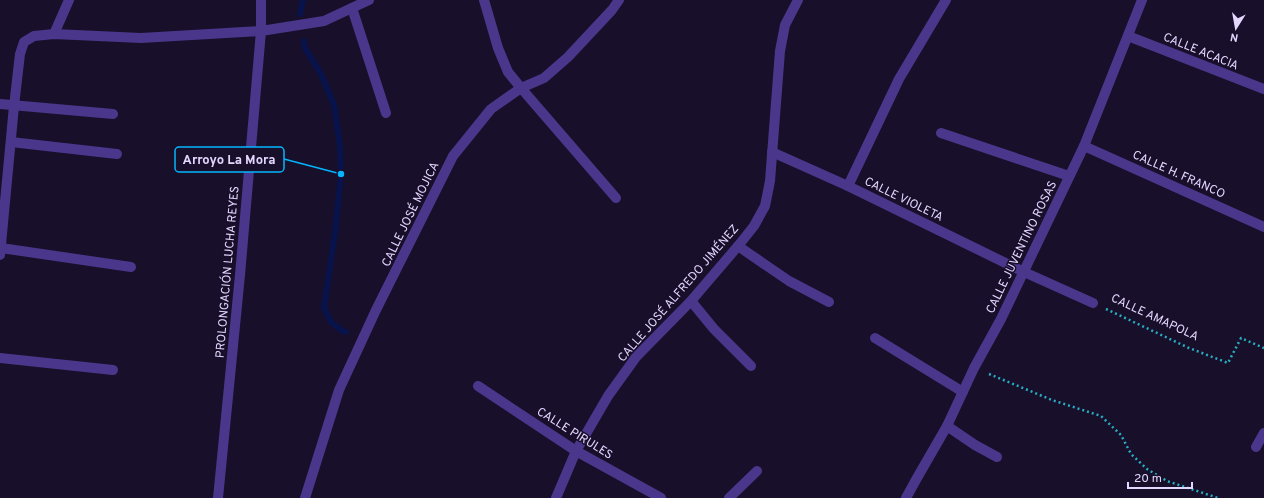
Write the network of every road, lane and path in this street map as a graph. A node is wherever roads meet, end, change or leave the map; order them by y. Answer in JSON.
{"nodes":[{"id":1,"x":68,"y":0,"type":"edge"},
{"id":2,"x":261,"y":0,"type":"edge"},
{"id":3,"x":370,"y":0,"type":"edge"},
{"id":4,"x":484,"y":0,"type":"edge"},
{"id":5,"x":619,"y":0,"type":"edge"},
{"id":6,"x":798,"y":0,"type":"edge"},
{"id":7,"x":946,"y":0,"type":"edge"},
{"id":8,"x":1142,"y":0,"type":"edge"},
{"id":9,"x":352,"y":8,"type":"junction"},
{"id":10,"x":261,"y":31,"type":"junction"},
{"id":11,"x":54,"y":34,"type":"junction"},
{"id":12,"x":1128,"y":36,"type":"junction"},
{"id":13,"x":520,"y":88,"type":"junction"},
{"id":14,"x":1264,"y":90,"type":"edge"},
{"id":15,"x":0,"y":104,"type":"edge"},
{"id":16,"x":14,"y":106,"type":"junction"},
{"id":17,"x":386,"y":113,"type":"dead end"},
{"id":18,"x":113,"y":114,"type":"dead end"},
{"id":19,"x":941,"y":133,"type":"dead end"},
{"id":20,"x":11,"y":142,"type":"junction"},
{"id":21,"x":1084,"y":146,"type":"junction"},
{"id":22,"x":772,"y":152,"type":"junction"},
{"id":23,"x":117,"y":154,"type":"dead end"},
{"id":24,"x":1069,"y":176,"type":"junction"},
{"id":25,"x":848,"y":186,"type":"junction"},
{"id":26,"x":616,"y":198,"type":"dead end"},
{"id":27,"x":1264,"y":227,"type":"edge"},
{"id":28,"x":738,"y":246,"type":"junction"},
{"id":29,"x":0,"y":252,"type":"edge"},
{"id":30,"x":131,"y":267,"type":"dead end"},
{"id":31,"x":1024,"y":272,"type":"junction"},
{"id":32,"x":691,"y":301,"type":"junction"},
{"id":33,"x":829,"y":302,"type":"dead end"},
{"id":34,"x":1093,"y":303,"type":"joint"},
{"id":35,"x":876,"y":338,"type":"dead end"},
{"id":36,"x":1264,"y":348,"type":"edge"},
{"id":37,"x":0,"y":358,"type":"edge"},
{"id":38,"x":751,"y":366,"type":"dead end"},
{"id":39,"x":974,"y":368,"type":"junction"},
{"id":40,"x":113,"y":370,"type":"dead end"},
{"id":41,"x":478,"y":386,"type":"dead end"},
{"id":42,"x":962,"y":392,"type":"junction"},
{"id":43,"x":947,"y":426,"type":"junction"},
{"id":44,"x":1264,"y":433,"type":"edge"},
{"id":45,"x":1256,"y":447,"type":"dead end"},
{"id":46,"x":576,"y":451,"type":"junction"},
{"id":47,"x":997,"y":458,"type":"dead end"},
{"id":48,"x":757,"y":471,"type":"dead end"},
{"id":49,"x":220,"y":495,"type":"edge"},
{"id":50,"x":305,"y":498,"type":"edge"},
{"id":51,"x":556,"y":498,"type":"edge"},
{"id":52,"x":661,"y":498,"type":"edge"},
{"id":53,"x":729,"y":498,"type":"edge"},
{"id":54,"x":906,"y":498,"type":"edge"},
{"id":55,"x":1218,"y":498,"type":"edge"}],
"edges":[{"from":1,"to":11,"type":"street"},
{"from":2,"to":10,"type":"street","name":"PROLONGACIÓN LUCHA REYES"},
{"from":3,"to":9,"type":"street"},
{"from":4,"to":13,"type":"street"},
{"from":5,"to":13,"type":"street","name":"CALLE JOSÉ MOJICA"},
{"from":6,"to":22,"type":"street","name":"CALLE JOSÉ ALFREDO JIMÉNEZ"},
{"from":7,"to":25,"type":"street"},
{"from":8,"to":12,"type":"street","name":"CALLE JUVENTINO ROSAS"},
{"from":9,"to":10,"type":"street"},
{"from":9,"to":17,"type":"street"},
{"from":10,"to":11,"type":"street"},
{"from":10,"to":49,"type":"street","name":"PROLONGACIÓN LUCHA REYES"},
{"from":11,"to":16,"type":"street"},
{"from":12,"to":14,"type":"street","name":"CALLE ACACIA"},
{"from":12,"to":21,"type":"street","name":"CALLE JUVENTINO ROSAS"},
{"from":13,"to":26,"type":"street"},
{"from":13,"to":50,"type":"street","name":"CALLE JOSÉ MOJICA"},
{"from":15,"to":16,"type":"street"},
{"from":16,"to":18,"type":"street"},
{"from":16,"to":20,"type":"street"},
{"from":19,"to":24,"type":"street"},
{"from":20,"to":23,"type":"street"},
{"from":20,"to":29,"type":"street"},
{"from":21,"to":24,"type":"street","name":"CALLE JUVENTINO ROSAS"},
{"from":21,"to":27,"type":"street","name":"CALLE H. FRANCO"},
{"from":22,"to":25,"type":"street","name":"CALLE VIOLETA"},
{"from":22,"to":28,"type":"street","name":"CALLE JOSÉ ALFREDO JIMÉNEZ"},
{"from":24,"to":31,"type":"street","name":"CALLE JUVENTINO ROSAS"},
{"from":25,"to":31,"type":"street","name":"CALLE VIOLETA"},
{"from":28,"to":32,"type":"street","name":"CALLE JOSÉ ALFREDO JIMÉNEZ"},
{"from":28,"to":33,"type":"street"},
{"from":29,"to":30,"type":"street"},
{"from":31,"to":34,"type":"street","name":"CALLE AMAPOLA"},
{"from":31,"to":39,"type":"street","name":"CALLE JUVENTINO ROSAS"},
{"from":32,"to":38,"type":"street"},
{"from":32,"to":46,"type":"street","name":"CALLE JOSÉ ALFREDO JIMÉNEZ"},
{"from":34,"to":36,"type":"path","name":"CALLE AMAPOLA"},
{"from":35,"to":42,"type":"street"},
{"from":37,"to":40,"type":"street"},
{"from":39,"to":42,"type":"street","name":"CALLE JUVENTINO ROSAS"},
{"from":39,"to":55,"type":"path"},
{"from":41,"to":46,"type":"street","name":"CALLE PIRULES"},
{"from":42,"to":43,"type":"street","name":"CALLE JUVENTINO ROSAS"},
{"from":43,"to":47,"type":"street"},
{"from":43,"to":54,"type":"street","name":"CALLE JUVENTINO ROSAS"},
{"from":44,"to":45,"type":"street"},
{"from":46,"to":51,"type":"street","name":"CALLE JOSÉ ALFREDO JIMÉNEZ"},
{"from":46,"to":52,"type":"street","name":"CALLE PIRULES"},
{"from":48,"to":53,"type":"street"}]}
